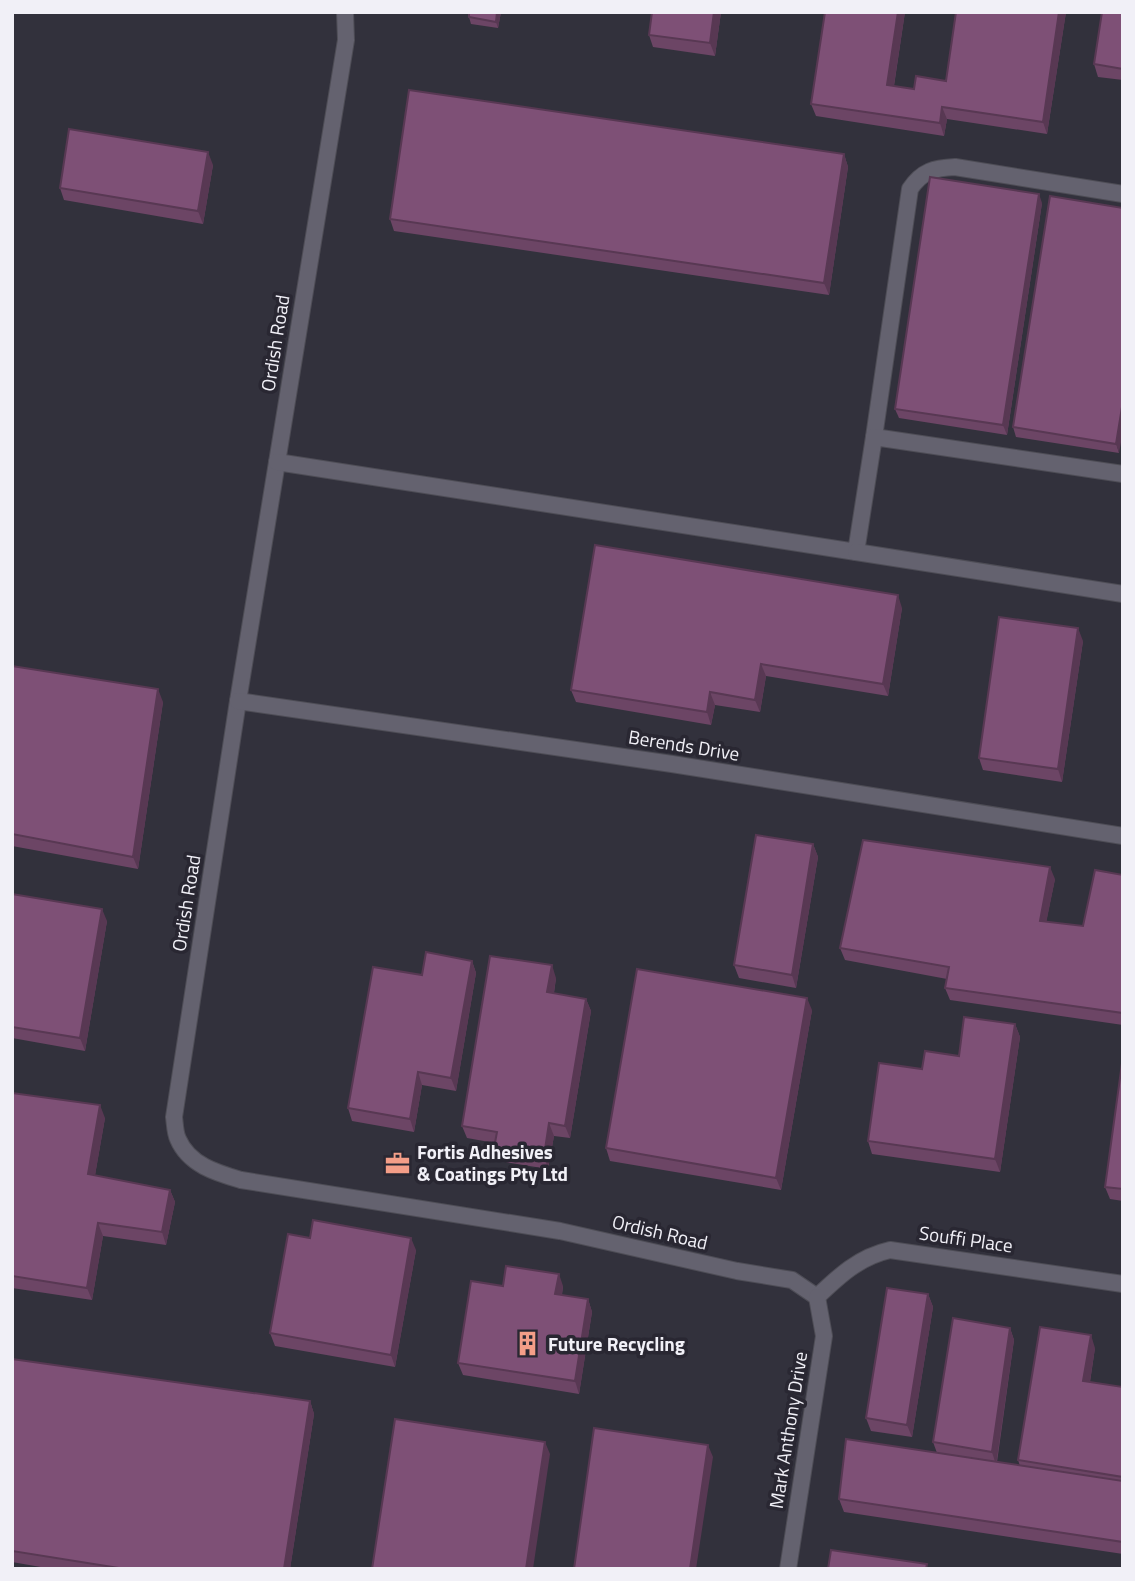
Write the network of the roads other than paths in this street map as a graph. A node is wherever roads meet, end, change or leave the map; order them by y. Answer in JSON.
{"nodes":[{"id":1,"x":345,"y":12,"type":"edge"},
{"id":2,"x":1123,"y":194,"type":"edge"},
{"id":3,"x":874,"y":436,"type":"junction"},
{"id":4,"x":277,"y":462,"type":"junction"},
{"id":5,"x":1123,"y":474,"type":"edge"},
{"id":6,"x":856,"y":552,"type":"junction"},
{"id":7,"x":1123,"y":594,"type":"edge"},
{"id":8,"x":238,"y":701,"type":"junction"},
{"id":9,"x":1123,"y":836,"type":"edge"},
{"id":10,"x":1123,"y":1284,"type":"edge"},
{"id":11,"x":817,"y":1297,"type":"junction"},
{"id":12,"x":788,"y":1569,"type":"edge"}],
"edges":[{"from":1,"to":4,"type":"street","name":"Ordish Road"},
{"from":2,"to":3,"type":"street"},
{"from":3,"to":5,"type":"street"},
{"from":3,"to":6,"type":"street"},
{"from":4,"to":6,"type":"street"},
{"from":4,"to":8,"type":"street","name":"Ordish Road"},
{"from":6,"to":7,"type":"street"},
{"from":8,"to":9,"type":"street","name":"Berends Drive"},
{"from":8,"to":11,"type":"street","name":"Ordish Road"},
{"from":10,"to":11,"type":"street","name":"Souffi Place"},
{"from":11,"to":12,"type":"street","name":"Mark Anthony Drive"}]}
